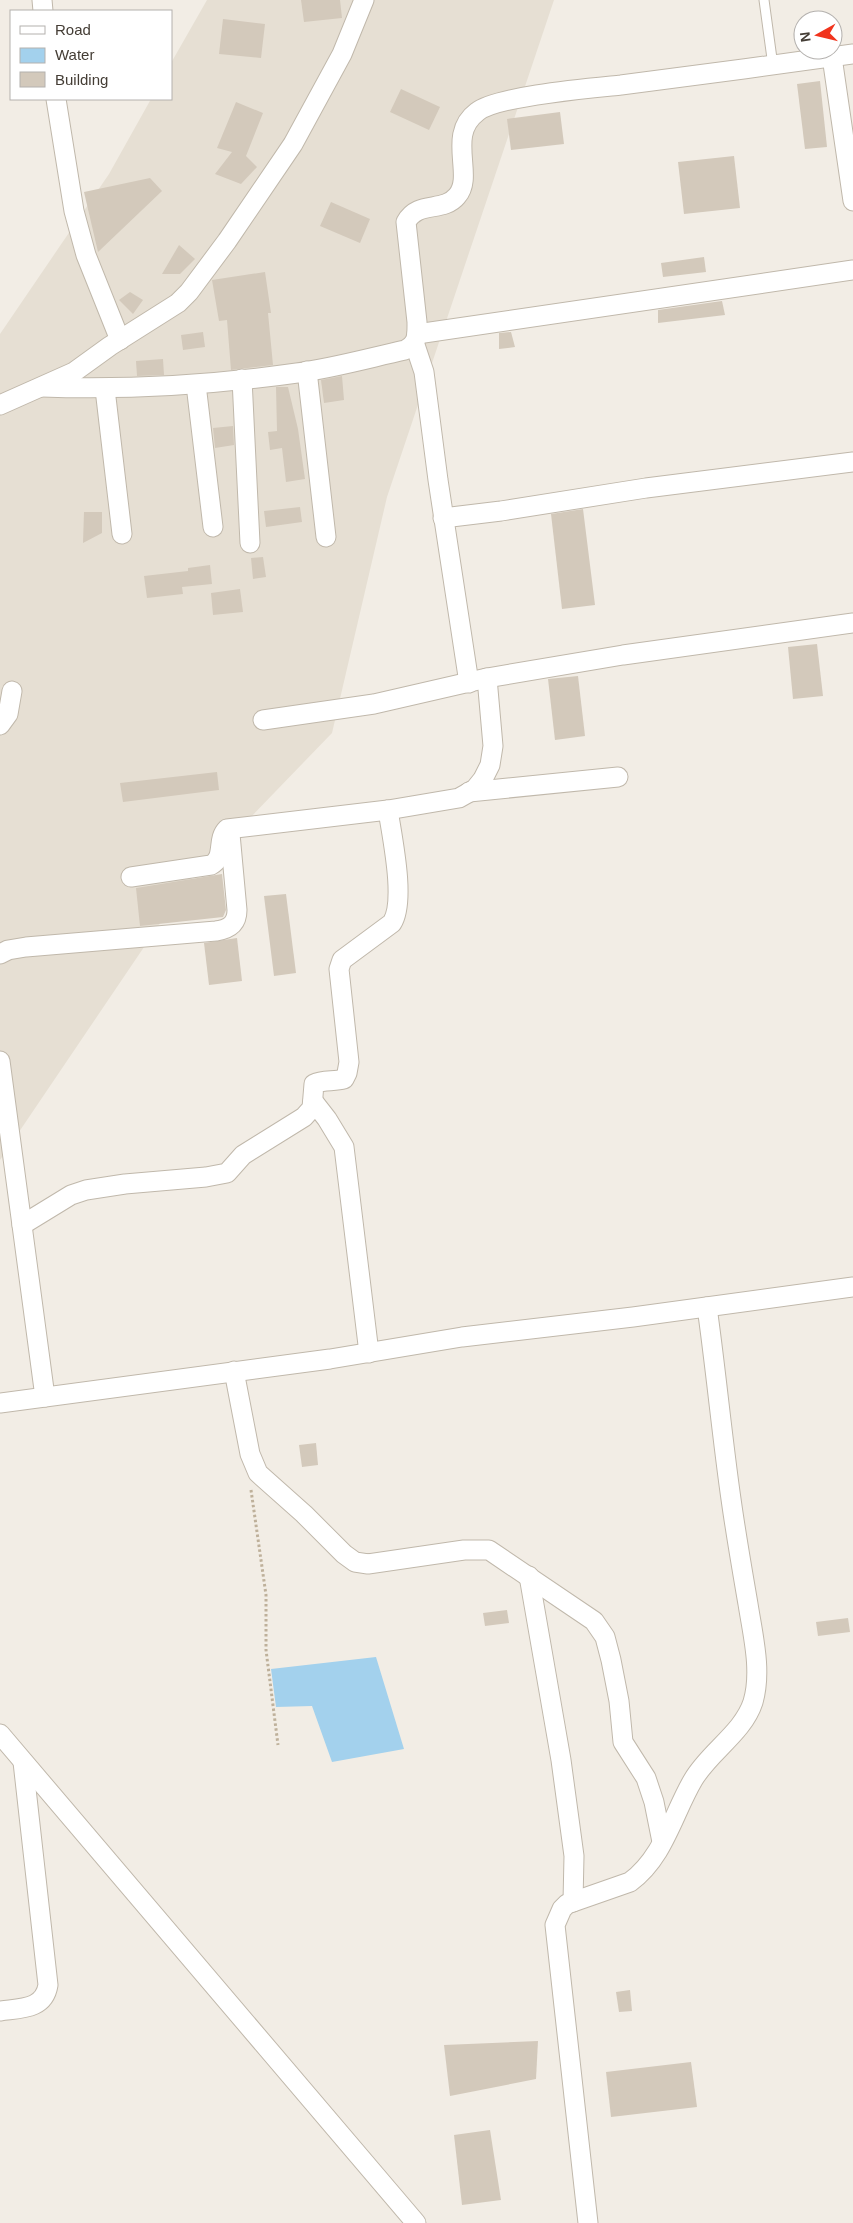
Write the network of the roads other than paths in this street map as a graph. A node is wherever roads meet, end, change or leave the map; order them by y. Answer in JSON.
{"nodes":[{"id":1,"x":364,"y":0,"type":"edge"},
{"id":2,"x":764,"y":0,"type":"edge"},
{"id":3,"x":813,"y":60,"type":"edge"},
{"id":4,"x":832,"y":60,"type":"edge"},
{"id":5,"x":774,"y":66,"type":"junction"},
{"id":6,"x":56,"y":100,"type":"edge"},
{"id":7,"x":853,"y":201,"type":"edge"},
{"id":8,"x":853,"y":270,"type":"edge"},
{"id":9,"x":416,"y":339,"type":"junction"},
{"id":10,"x":120,"y":340,"type":"junction"},
{"id":11,"x":307,"y":371,"type":"junction"},
{"id":12,"x":242,"y":379,"type":"junction"},
{"id":13,"x":42,"y":387,"type":"junction"},
{"id":14,"x":106,"y":389,"type":"junction"},
{"id":15,"x":197,"y":393,"type":"dead end"},
{"id":16,"x":0,"y":405,"type":"edge"},
{"id":17,"x":853,"y":462,"type":"edge"},
{"id":18,"x":443,"y":518,"type":"junction"},
{"id":19,"x":213,"y":527,"type":"dead end"},
{"id":20,"x":122,"y":534,"type":"dead end"},
{"id":21,"x":326,"y":538,"type":"dead end"},
{"id":22,"x":250,"y":543,"type":"dead end"},
{"id":23,"x":853,"y":624,"type":"edge"},
{"id":24,"x":478,"y":681,"type":"junction"},
{"id":25,"x":12,"y":691,"type":"dead end"},
{"id":26,"x":263,"y":720,"type":"dead end"},
{"id":27,"x":0,"y":725,"type":"edge"},
{"id":28,"x":618,"y":777,"type":"dead end"},
{"id":29,"x":468,"y":792,"type":"junction"},
{"id":30,"x":388,"y":810,"type":"junction"},
{"id":31,"x":230,"y":829,"type":"junction"},
{"id":32,"x":131,"y":877,"type":"dead end"},
{"id":33,"x":0,"y":954,"type":"edge"},
{"id":34,"x":0,"y":1061,"type":"edge"},
{"id":35,"x":313,"y":1101,"type":"junction"},
{"id":36,"x":22,"y":1225,"type":"junction"},
{"id":37,"x":853,"y":1287,"type":"edge"},
{"id":38,"x":707,"y":1308,"type":"junction"},
{"id":39,"x":369,"y":1352,"type":"junction"},
{"id":40,"x":234,"y":1371,"type":"junction"},
{"id":41,"x":45,"y":1397,"type":"junction"},
{"id":42,"x":0,"y":1403,"type":"edge"},
{"id":43,"x":529,"y":1576,"type":"junction"},
{"id":44,"x":0,"y":1734,"type":"edge"},
{"id":45,"x":23,"y":1762,"type":"junction"},
{"id":46,"x":662,"y":1842,"type":"junction"},
{"id":47,"x":573,"y":1902,"type":"junction"},
{"id":48,"x":0,"y":2011,"type":"edge"},
{"id":49,"x":416,"y":2223,"type":"edge"},
{"id":50,"x":588,"y":2223,"type":"edge"}],
"edges":[{"from":1,"to":10,"type":"street"},
{"from":2,"to":5,"type":"lane"},
{"from":3,"to":5,"type":"street"},
{"from":4,"to":7,"type":"street"},
{"from":5,"to":9,"type":"street"},
{"from":6,"to":10,"type":"street"},
{"from":8,"to":9,"type":"street"},
{"from":9,"to":11,"type":"street"},
{"from":9,"to":18,"type":"street"},
{"from":10,"to":13,"type":"street"},
{"from":11,"to":12,"type":"street"},
{"from":11,"to":21,"type":"street"},
{"from":12,"to":14,"type":"street"},
{"from":12,"to":22,"type":"street"},
{"from":13,"to":14,"type":"street"},
{"from":13,"to":16,"type":"street"},
{"from":14,"to":20,"type":"street"},
{"from":15,"to":19,"type":"street"},
{"from":17,"to":18,"type":"street"},
{"from":18,"to":24,"type":"street"},
{"from":23,"to":24,"type":"street"},
{"from":24,"to":26,"type":"street"},
{"from":24,"to":29,"type":"street"},
{"from":25,"to":27,"type":"street"},
{"from":28,"to":29,"type":"street"},
{"from":29,"to":30,"type":"street"},
{"from":30,"to":31,"type":"street"},
{"from":30,"to":35,"type":"street"},
{"from":31,"to":32,"type":"street"},
{"from":31,"to":33,"type":"street"},
{"from":34,"to":36,"type":"street"},
{"from":35,"to":36,"type":"street"},
{"from":35,"to":39,"type":"street"},
{"from":36,"to":41,"type":"street"},
{"from":37,"to":38,"type":"street"},
{"from":38,"to":39,"type":"street"},
{"from":38,"to":46,"type":"street"},
{"from":39,"to":40,"type":"street"},
{"from":40,"to":41,"type":"street"},
{"from":40,"to":43,"type":"street"},
{"from":41,"to":42,"type":"street"},
{"from":43,"to":46,"type":"street"},
{"from":43,"to":47,"type":"street"},
{"from":44,"to":45,"type":"street"},
{"from":45,"to":48,"type":"street"},
{"from":45,"to":49,"type":"street"},
{"from":46,"to":47,"type":"street"},
{"from":47,"to":50,"type":"street"}]}
